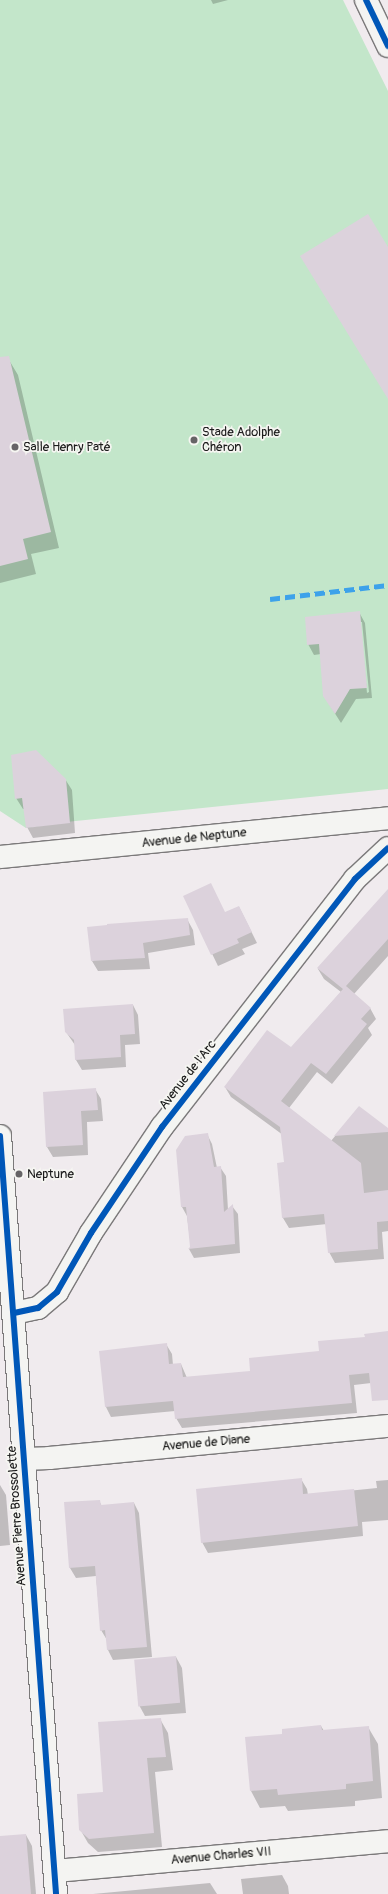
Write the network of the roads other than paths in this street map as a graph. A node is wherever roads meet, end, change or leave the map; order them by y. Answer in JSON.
{"nodes":[{"id":1,"x":366,"y":0,"type":"edge"},
{"id":2,"x":388,"y":46,"type":"edge"},
{"id":3,"x":388,"y":818,"type":"edge"},
{"id":4,"x":388,"y":848,"type":"edge"},
{"id":5,"x":0,"y":857,"type":"edge"},
{"id":6,"x":0,"y":1136,"type":"edge"},
{"id":7,"x":14,"y":1313,"type":"junction"},
{"id":8,"x":388,"y":1426,"type":"edge"},
{"id":9,"x":24,"y":1459,"type":"junction"},
{"id":10,"x":388,"y":1841,"type":"edge"},
{"id":11,"x":55,"y":1871,"type":"junction"},
{"id":12,"x":56,"y":1894,"type":"edge"}],
"edges":[{"from":1,"to":2,"type":"street"},
{"from":3,"to":5,"type":"street","name":"Avenue de Neptune"},
{"from":4,"to":7,"type":"street","name":"Avenue de l'Arc"},
{"from":6,"to":7,"type":"street","name":"Avenue Pierre Brossolette"},
{"from":7,"to":9,"type":"street","name":"Avenue Pierre Brossolette"},
{"from":8,"to":9,"type":"street","name":"Avenue de Diane"},
{"from":9,"to":11,"type":"street","name":"Avenue Pierre Brossolette"},
{"from":10,"to":11,"type":"street","name":"Avenue Charles VII"},
{"from":11,"to":12,"type":"street","name":"Avenue Pierre Brossolette"}]}
